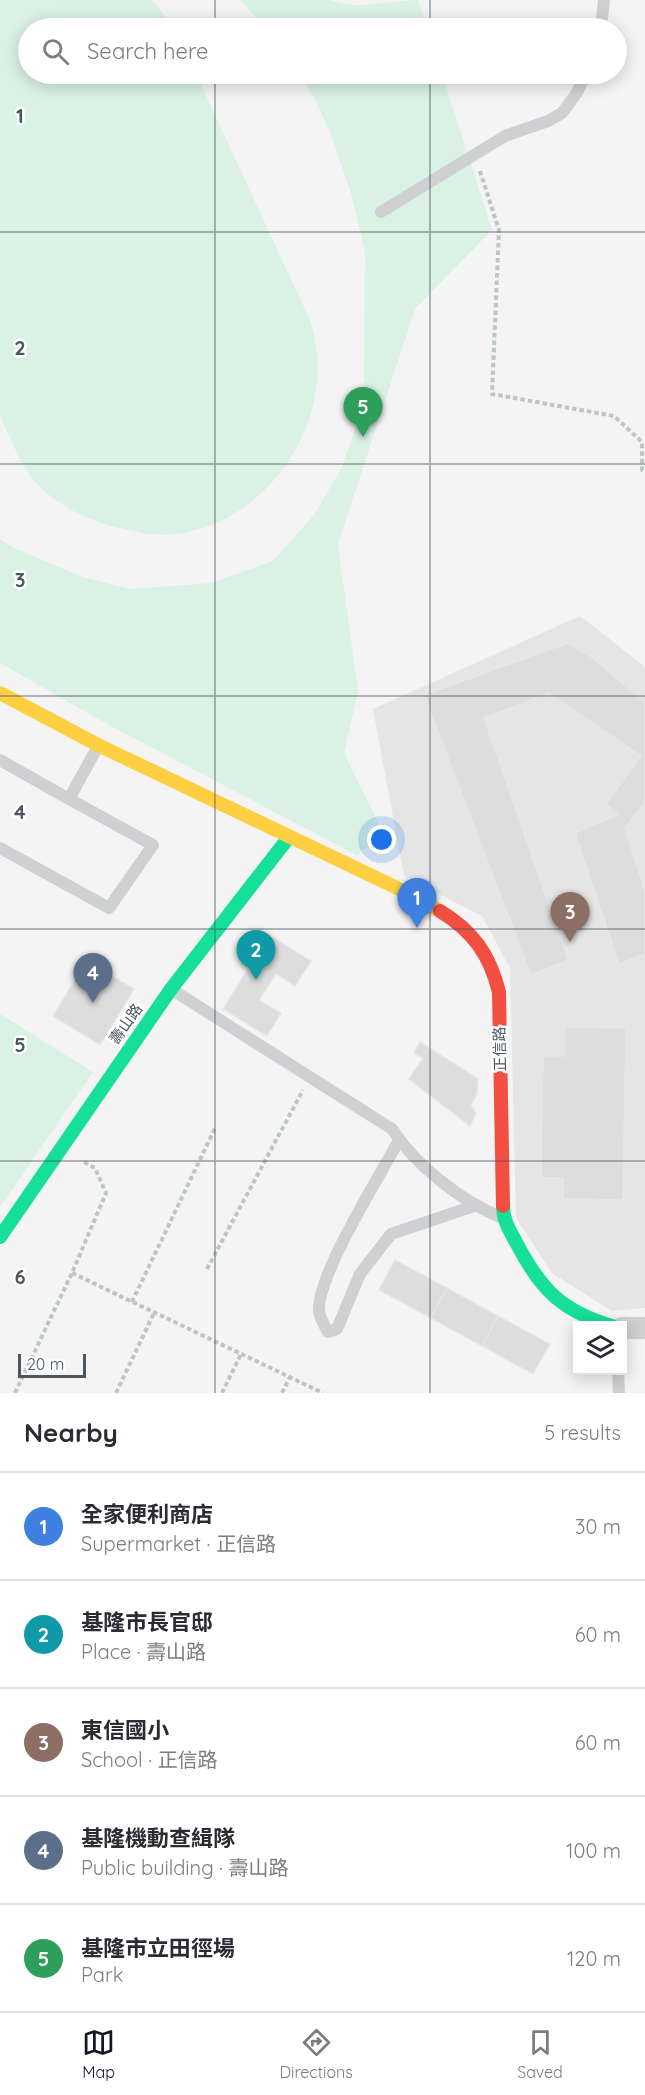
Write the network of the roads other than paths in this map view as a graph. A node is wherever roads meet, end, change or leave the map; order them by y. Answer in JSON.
{"nodes":[{"id":1,"x":604,"y":0,"type":"edge"},
{"id":2,"x":603,"y":18,"type":"edge"},
{"id":3,"x":581,"y":84,"type":"edge"},
{"id":4,"x":381,"y":212,"type":"dead end"},
{"id":5,"x":0,"y":693,"type":"edge"},
{"id":6,"x":98,"y":745,"type":"junction"},
{"id":7,"x":0,"y":760,"type":"edge"},
{"id":8,"x":69,"y":799,"type":"junction"},
{"id":9,"x":289,"y":837,"type":"junction"},
{"id":10,"x":0,"y":849,"type":"edge"},
{"id":11,"x":171,"y":989,"type":"junction"},
{"id":12,"x":399,"y":1140,"type":"junction"},
{"id":13,"x":474,"y":1206,"type":"junction"},
{"id":14,"x":503,"y":1218,"type":"junction"},
{"id":15,"x":0,"y":1238,"type":"edge"},
{"id":16,"x":596,"y":1321,"type":"edge"},
{"id":17,"x":627,"y":1328,"type":"edge"},
{"id":18,"x":645,"y":1328,"type":"edge"}],
"edges":[{"from":1,"to":2,"type":"lane"},
{"from":3,"to":4,"type":"lane"},
{"from":5,"to":6,"type":"street","name":"正信路"},
{"from":6,"to":8,"type":"lane"},
{"from":6,"to":9,"type":"street","name":"正信路"},
{"from":7,"to":8,"type":"lane"},
{"from":8,"to":10,"type":"lane"},
{"from":9,"to":11,"type":"street","name":"壽山路"},
{"from":9,"to":14,"type":"street","name":"正信路"},
{"from":11,"to":12,"type":"lane"},
{"from":11,"to":15,"type":"street","name":"壽山路"},
{"from":12,"to":13,"type":"lane"},
{"from":12,"to":13,"type":"lane"},
{"from":13,"to":14,"type":"lane"},
{"from":14,"to":16,"type":"street","name":"正信路"},
{"from":17,"to":18,"type":"street"}]}
